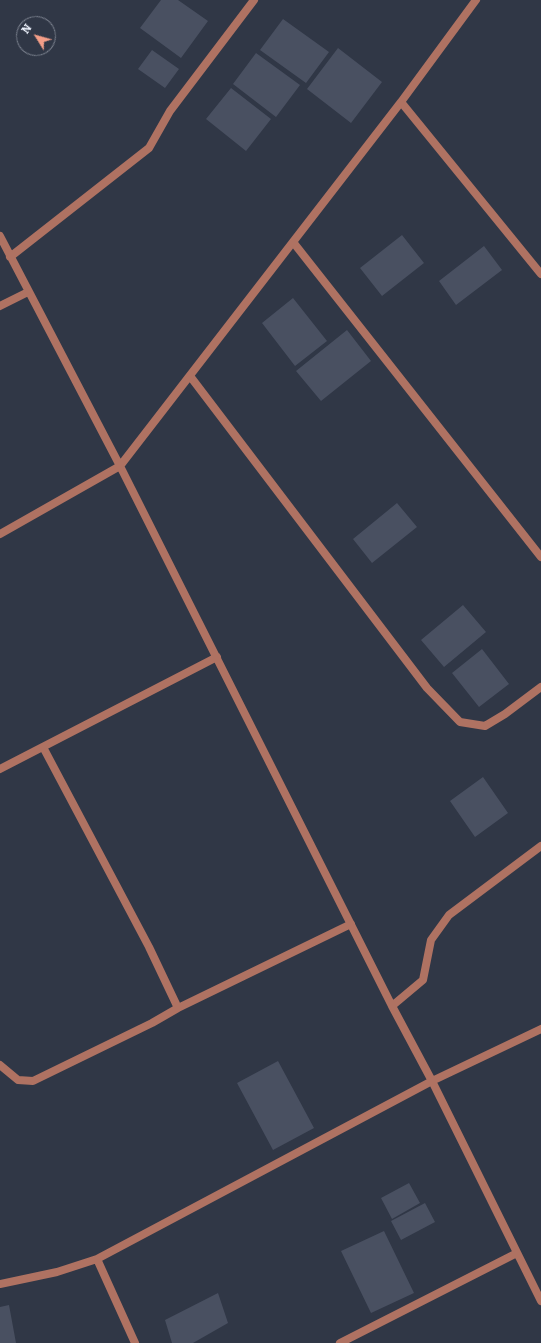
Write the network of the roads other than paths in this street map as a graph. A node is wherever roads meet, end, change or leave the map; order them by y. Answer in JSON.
{"nodes":[{"id":1,"x":254,"y":0,"type":"edge"},
{"id":2,"x":476,"y":0,"type":"edge"},
{"id":3,"x":401,"y":102,"type":"junction"},
{"id":4,"x":0,"y":236,"type":"edge"},
{"id":5,"x":293,"y":242,"type":"junction"},
{"id":6,"x":10,"y":257,"type":"junction"},
{"id":7,"x":541,"y":274,"type":"edge"},
{"id":8,"x":28,"y":292,"type":"junction"},
{"id":9,"x":0,"y":306,"type":"edge"},
{"id":10,"x":190,"y":376,"type":"junction"},
{"id":11,"x":120,"y":466,"type":"junction"},
{"id":12,"x":0,"y":534,"type":"edge"},
{"id":13,"x":541,"y":557,"type":"edge"},
{"id":14,"x":217,"y":657,"type":"junction"},
{"id":15,"x":541,"y":687,"type":"edge"},
{"id":16,"x":43,"y":747,"type":"junction"},
{"id":17,"x":0,"y":768,"type":"edge"},
{"id":18,"x":541,"y":846,"type":"edge"},
{"id":19,"x":351,"y":924,"type":"junction"},
{"id":20,"x":392,"y":1006,"type":"junction"},
{"id":21,"x":178,"y":1008,"type":"junction"},
{"id":22,"x":541,"y":1028,"type":"edge"},
{"id":23,"x":0,"y":1065,"type":"edge"},
{"id":24,"x":432,"y":1081,"type":"junction"},
{"id":25,"x":517,"y":1253,"type":"junction"},
{"id":26,"x":97,"y":1259,"type":"junction"},
{"id":27,"x":0,"y":1284,"type":"edge"},
{"id":28,"x":541,"y":1301,"type":"edge"},
{"id":29,"x":345,"y":1342,"type":"edge"},
{"id":30,"x":135,"y":1343,"type":"edge"}],
"edges":[{"from":1,"to":6,"type":"street"},
{"from":2,"to":3,"type":"street"},
{"from":3,"to":5,"type":"street"},
{"from":3,"to":7,"type":"street"},
{"from":4,"to":6,"type":"street"},
{"from":5,"to":10,"type":"street"},
{"from":5,"to":13,"type":"street"},
{"from":6,"to":8,"type":"street"},
{"from":8,"to":9,"type":"street"},
{"from":8,"to":11,"type":"street"},
{"from":10,"to":11,"type":"street"},
{"from":10,"to":15,"type":"street"},
{"from":11,"to":12,"type":"street"},
{"from":11,"to":14,"type":"street"},
{"from":14,"to":16,"type":"street"},
{"from":14,"to":19,"type":"street"},
{"from":16,"to":17,"type":"street"},
{"from":16,"to":21,"type":"street"},
{"from":18,"to":20,"type":"street"},
{"from":19,"to":20,"type":"street"},
{"from":19,"to":21,"type":"street"},
{"from":20,"to":24,"type":"street"},
{"from":21,"to":23,"type":"street"},
{"from":22,"to":24,"type":"street"},
{"from":24,"to":25,"type":"street"},
{"from":24,"to":26,"type":"street"},
{"from":25,"to":28,"type":"street"},
{"from":25,"to":29,"type":"street"},
{"from":26,"to":27,"type":"street"},
{"from":26,"to":30,"type":"street"}]}
